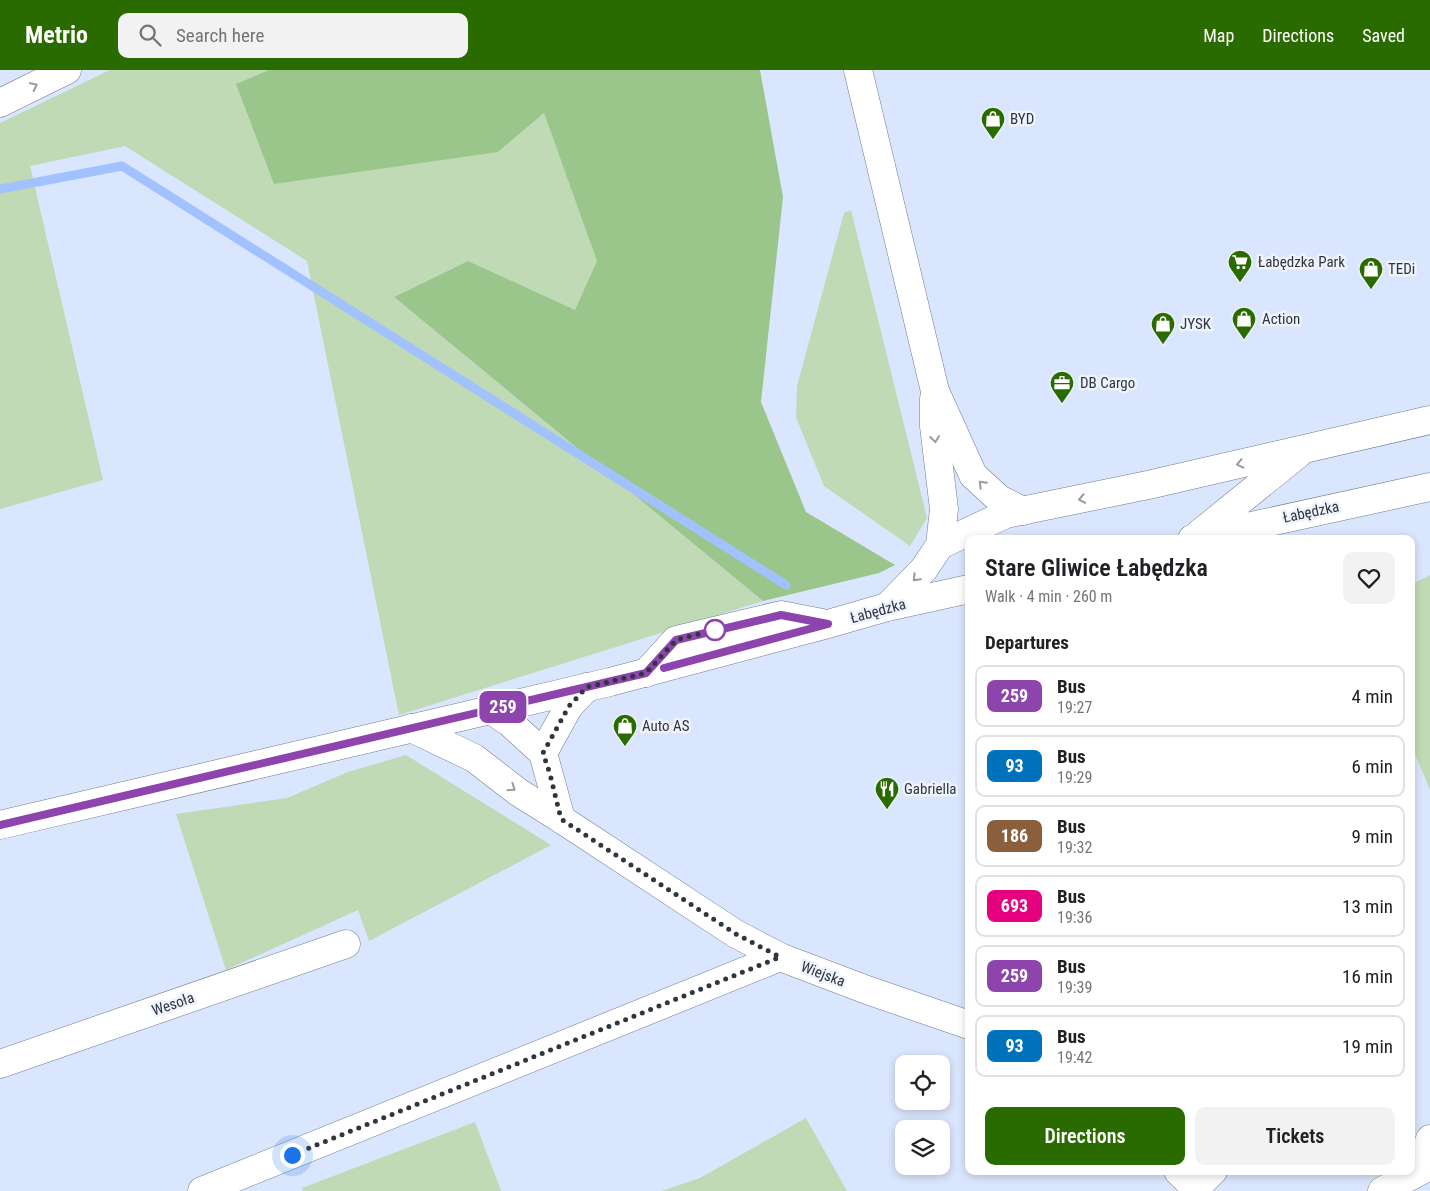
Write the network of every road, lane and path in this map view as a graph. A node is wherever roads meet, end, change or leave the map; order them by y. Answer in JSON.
{"nodes":[{"id":1,"x":67,"y":70,"type":"edge"},
{"id":2,"x":858,"y":70,"type":"edge"},
{"id":3,"x":0,"y":103,"type":"edge"},
{"id":4,"x":935,"y":391,"type":"junction"},
{"id":5,"x":1430,"y":420,"type":"edge"},
{"id":6,"x":1305,"y":449,"type":"junction"},
{"id":7,"x":1430,"y":487,"type":"edge"},
{"id":8,"x":1023,"y":511,"type":"junction"},
{"id":9,"x":1197,"y":535,"type":"edge"},
{"id":10,"x":1207,"y":535,"type":"edge"},
{"id":11,"x":940,"y":545,"type":"junction"},
{"id":12,"x":965,"y":590,"type":"edge"},
{"id":13,"x":887,"y":607,"type":"junction"},
{"id":14,"x":587,"y":687,"type":"junction"},
{"id":15,"x":486,"y":711,"type":"junction"},
{"id":16,"x":411,"y":728,"type":"junction"},
{"id":17,"x":543,"y":753,"type":"junction"},
{"id":18,"x":474,"y":758,"type":"junction"},
{"id":19,"x":561,"y":819,"type":"junction"},
{"id":20,"x":0,"y":825,"type":"edge"},
{"id":21,"x":346,"y":944,"type":"dead end"},
{"id":22,"x":780,"y":957,"type":"junction"},
{"id":23,"x":965,"y":1024,"type":"edge"},
{"id":24,"x":0,"y":1064,"type":"edge"},
{"id":25,"x":1430,"y":1139,"type":"edge"},
{"id":26,"x":1427,"y":1167,"type":"edge"},
{"id":27,"x":1415,"y":1173,"type":"edge"},
{"id":28,"x":1412,"y":1175,"type":"edge"},
{"id":29,"x":202,"y":1191,"type":"edge"},
{"id":30,"x":1382,"y":1191,"type":"edge"}],
"edges":[{"from":3,"to":1,"type":"street","one_way":true},
{"from":2,"to":4,"type":"street"},
{"from":8,"to":4,"type":"street","one_way":true},
{"from":4,"to":11,"type":"street","one_way":true},
{"from":5,"to":6,"type":"street"},
{"from":6,"to":8,"type":"street","one_way":true},
{"from":6,"to":9,"type":"street"},
{"from":7,"to":10,"type":"street","name":"Łabędzka"},
{"from":8,"to":11,"type":"street"},
{"from":11,"to":13,"type":"street","one_way":true},
{"from":12,"to":13,"type":"street","name":"Łabędzka"},
{"from":13,"to":14,"type":"street","name":"Łabędzka"},
{"from":14,"to":15,"type":"street","name":"Łabędzka"},
{"from":14,"to":17,"type":"street"},
{"from":15,"to":16,"type":"street","name":"Łabędzka"},
{"from":15,"to":17,"type":"street"},
{"from":15,"to":18,"type":"street"},
{"from":16,"to":18,"type":"street","name":"Wiejska"},
{"from":16,"to":20,"type":"street","name":"Łabędzka"},
{"from":17,"to":19,"type":"street"},
{"from":18,"to":19,"type":"street","name":"Wiejska","one_way":true},
{"from":19,"to":22,"type":"street","name":"Wiejska"},
{"from":21,"to":24,"type":"street","name":"Wesoła"},
{"from":22,"to":23,"type":"street","name":"Wiejska"},
{"from":22,"to":29,"type":"street"},
{"from":25,"to":26,"type":"street"},
{"from":26,"to":27,"type":"street"},
{"from":28,"to":30,"type":"street"}]}
